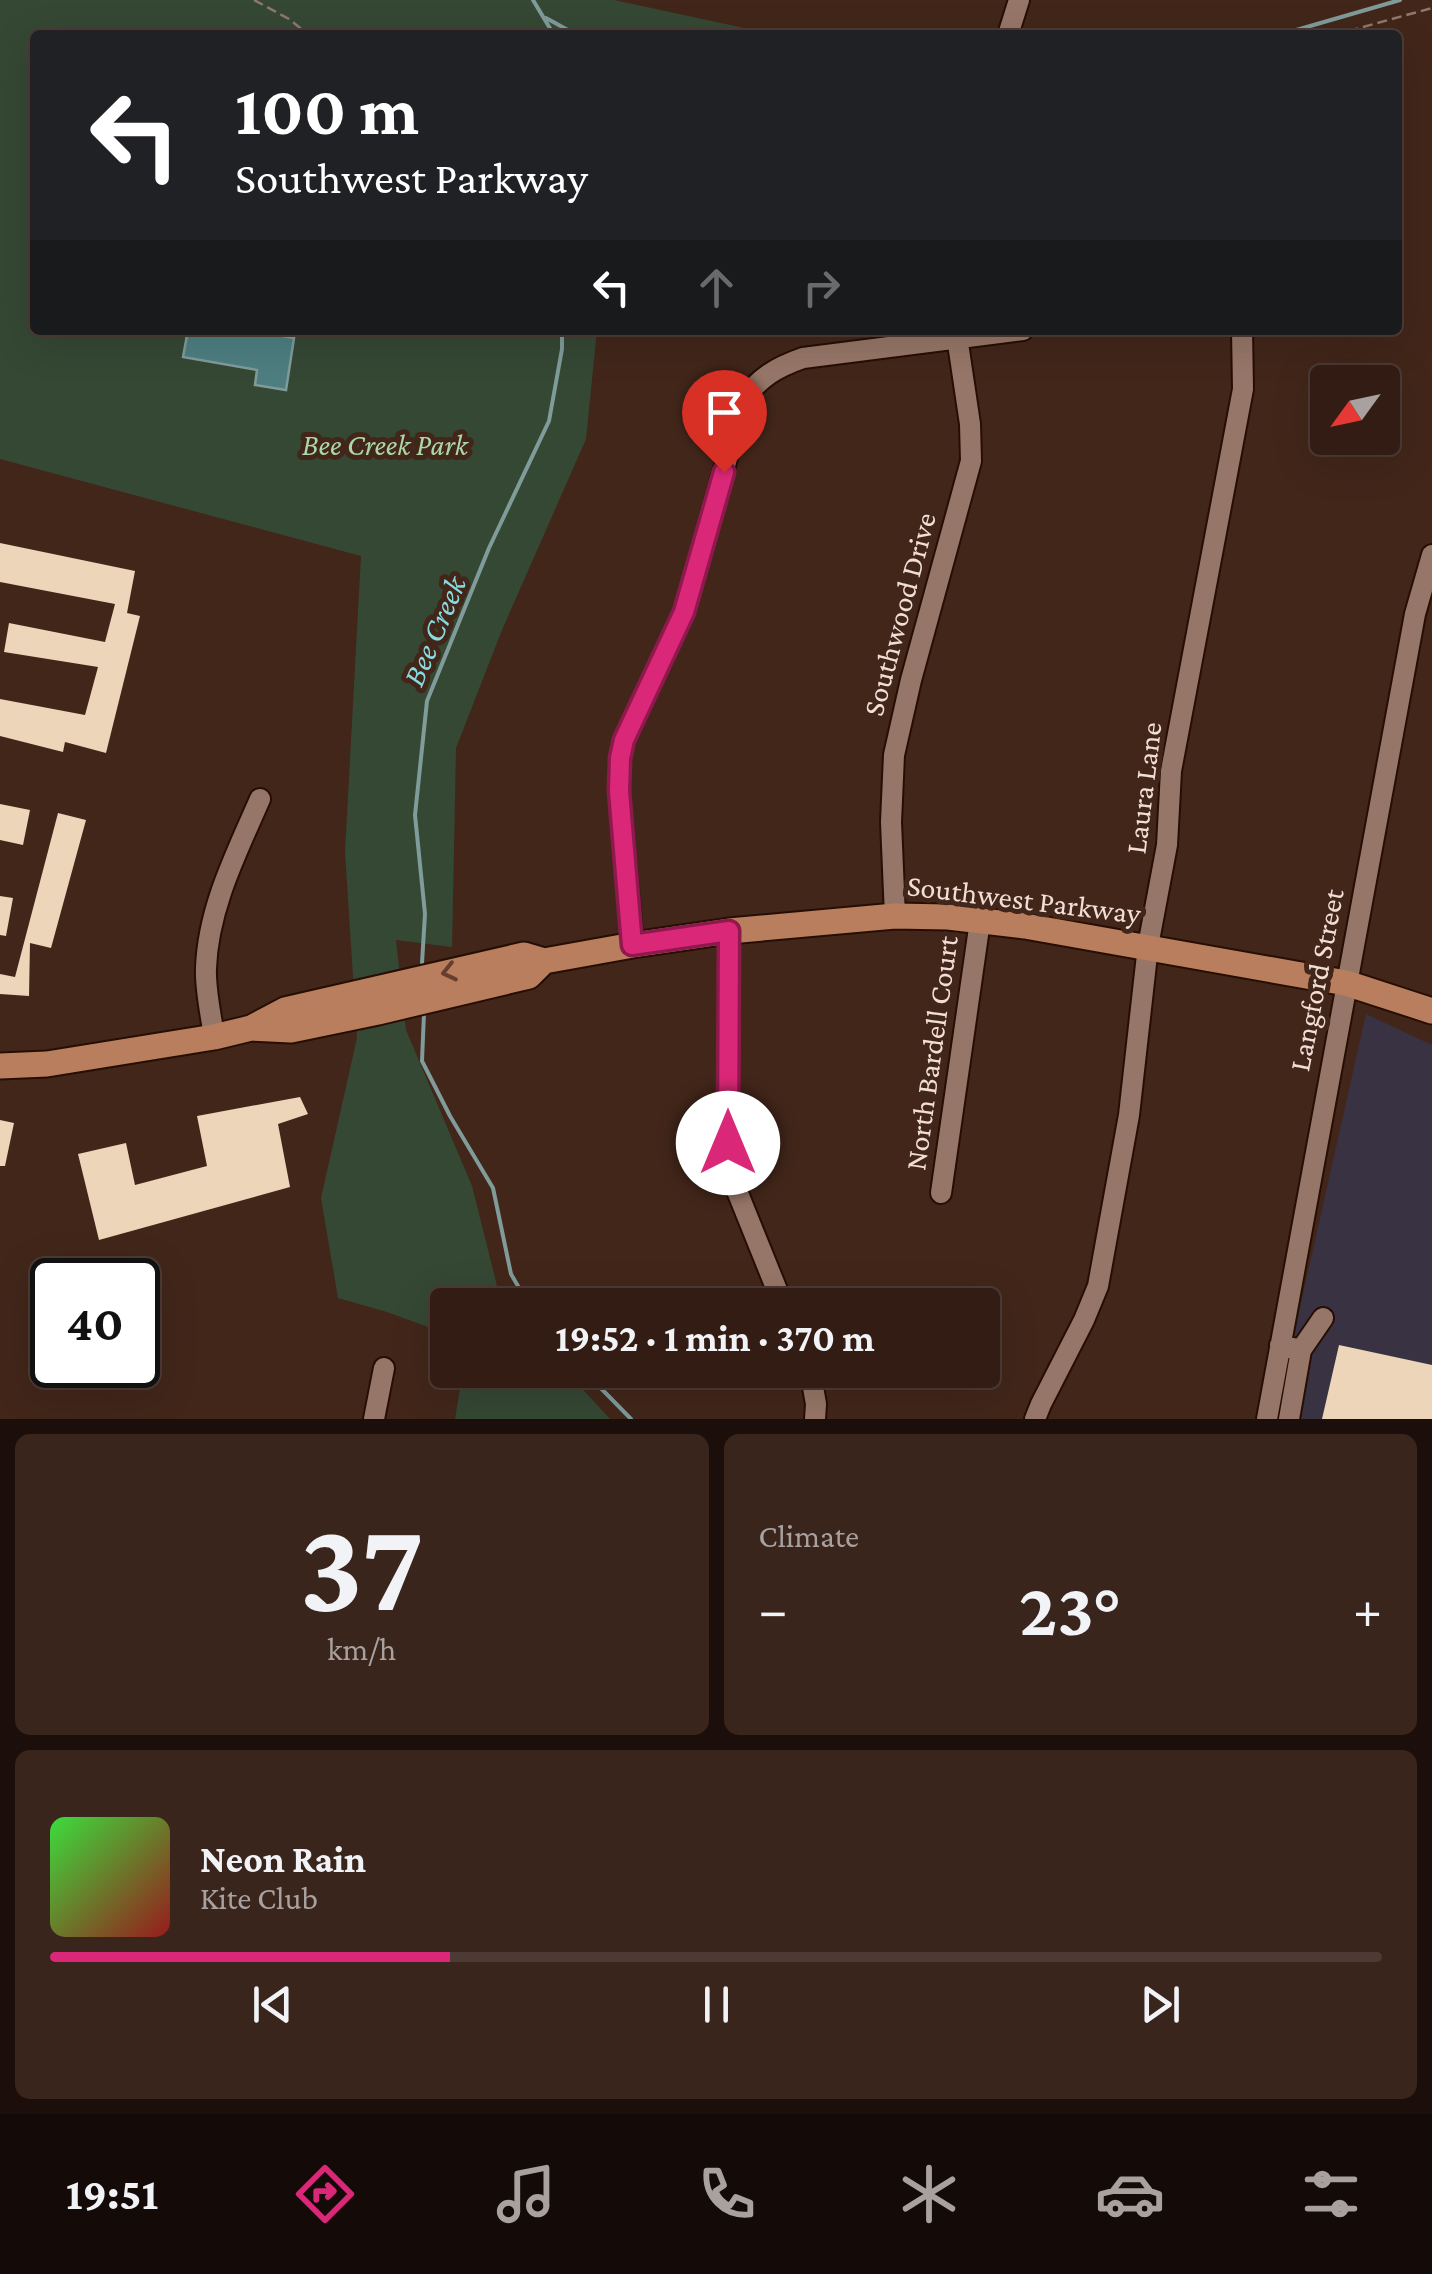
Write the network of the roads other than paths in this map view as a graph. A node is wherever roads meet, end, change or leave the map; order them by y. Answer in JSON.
{"nodes":[{"id":1,"x":1019,"y":0,"type":"edge"},
{"id":2,"x":1010,"y":30,"type":"edge"},
{"id":3,"x":950,"y":335,"type":"edge"},
{"id":4,"x":956,"y":335,"type":"edge"},
{"id":5,"x":1242,"y":335,"type":"edge"},
{"id":6,"x":1432,"y":554,"type":"edge"},
{"id":7,"x":260,"y":799,"type":"dead end"},
{"id":8,"x":895,"y":916,"type":"junction"},
{"id":9,"x":980,"y":921,"type":"junction"},
{"id":10,"x":729,"y":931,"type":"junction"},
{"id":11,"x":632,"y":945,"type":"junction"},
{"id":12,"x":1148,"y":946,"type":"junction"},
{"id":13,"x":1346,"y":983,"type":"junction"},
{"id":14,"x":1432,"y":1010,"type":"edge"},
{"id":15,"x":214,"y":1037,"type":"junction"},
{"id":16,"x":0,"y":1066,"type":"edge"},
{"id":17,"x":942,"y":1193,"type":"dead end"},
{"id":18,"x":776,"y":1288,"type":"edge"},
{"id":19,"x":1323,"y":1318,"type":"dead end"},
{"id":20,"x":1290,"y":1348,"type":"junction"},
{"id":21,"x":384,"y":1368,"type":"dead end"},
{"id":22,"x":813,"y":1388,"type":"edge"},
{"id":23,"x":374,"y":1419,"type":"edge"},
{"id":24,"x":815,"y":1419,"type":"edge"},
{"id":25,"x":1036,"y":1419,"type":"edge"},
{"id":26,"x":1266,"y":1419,"type":"edge"},
{"id":27,"x":1289,"y":1419,"type":"edge"}],
"edges":[{"from":1,"to":2,"type":"street"},
{"from":3,"to":11,"type":"street"},
{"from":4,"to":8,"type":"street","name":"Southwood Drive"},
{"from":5,"to":12,"type":"street","name":"Laura Lane"},
{"from":6,"to":13,"type":"street","name":"Langford Street"},
{"from":7,"to":15,"type":"street"},
{"from":8,"to":9,"type":"main road","name":"Southwest Parkway"},
{"from":8,"to":10,"type":"main road","name":"Southwest Parkway"},
{"from":9,"to":12,"type":"main road","name":"Southwest Parkway"},
{"from":9,"to":17,"type":"street","name":"North Bardell Court"},
{"from":10,"to":11,"type":"main road","name":"Southwest Parkway"},
{"from":10,"to":18,"type":"street"},
{"from":11,"to":15,"type":"main road","name":"Southwest Parkway"},
{"from":12,"to":13,"type":"main road","name":"Southwest Parkway"},
{"from":12,"to":25,"type":"street","name":"Laura Lane"},
{"from":13,"to":14,"type":"main road","name":"Southwest Parkway"},
{"from":13,"to":20,"type":"street","name":"Langford Street"},
{"from":15,"to":16,"type":"main road","name":"Southwest Parkway"},
{"from":19,"to":20,"type":"street"},
{"from":20,"to":26,"type":"street","name":"Langford Street"},
{"from":20,"to":27,"type":"street"},
{"from":21,"to":23,"type":"street"},
{"from":22,"to":24,"type":"street"}]}
